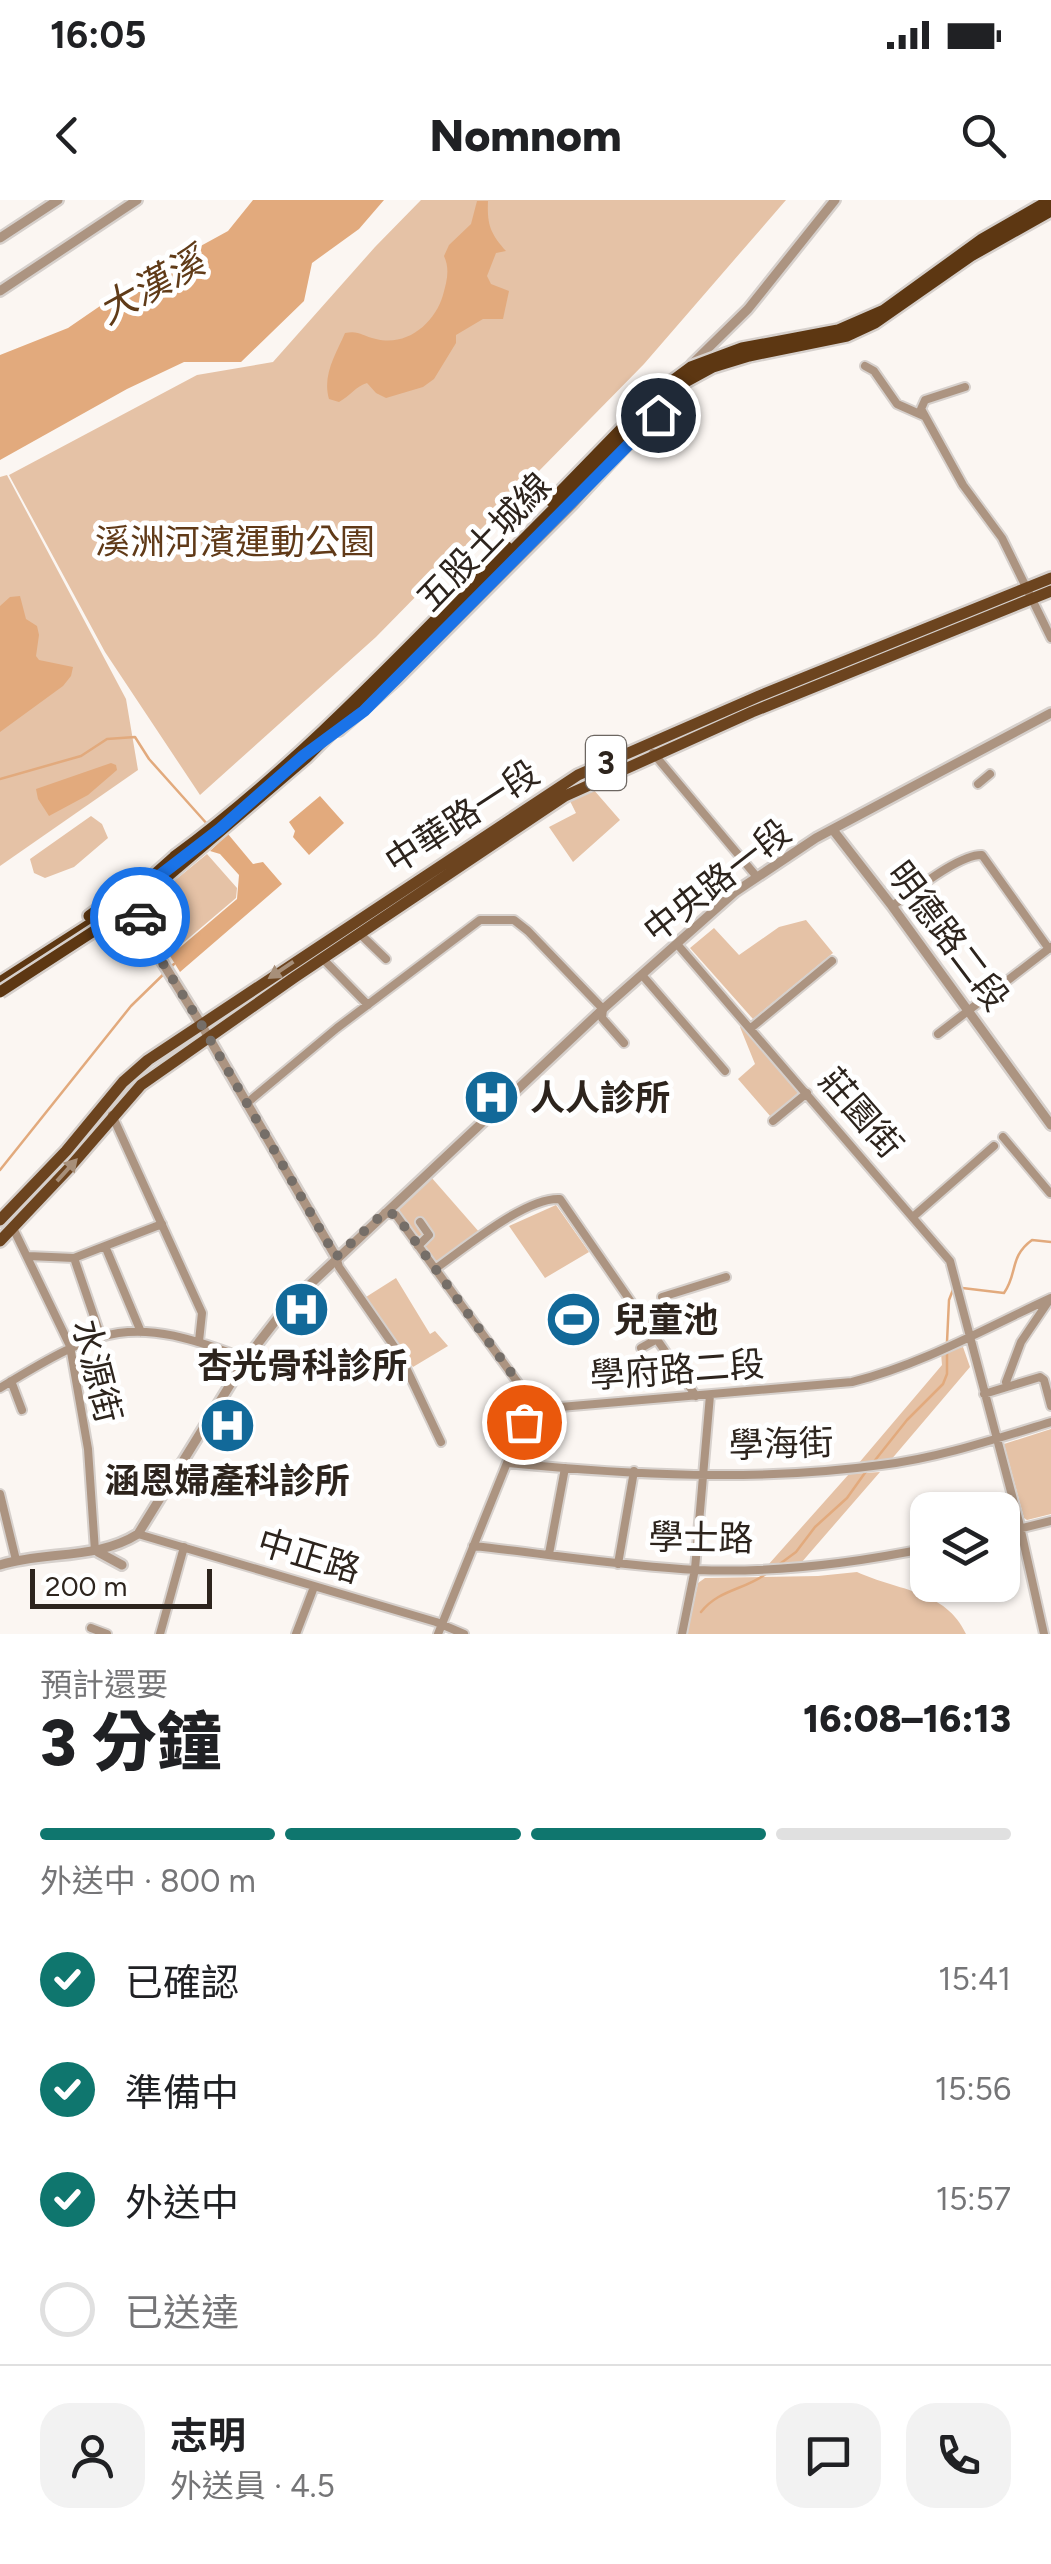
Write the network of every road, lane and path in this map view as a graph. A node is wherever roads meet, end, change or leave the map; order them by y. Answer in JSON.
{"nodes":[{"id":1,"x":58,"y":200,"type":"edge"},
{"id":2,"x":137,"y":200,"type":"edge"},
{"id":3,"x":1050,"y":200,"type":"edge"},
{"id":4,"x":835,"y":202,"type":"edge"},
{"id":5,"x":1051,"y":211,"type":"edge"},
{"id":6,"x":0,"y":238,"type":"edge"},
{"id":7,"x":0,"y":291,"type":"edge"},
{"id":8,"x":865,"y":366,"type":"dead end"},
{"id":9,"x":964,"y":387,"type":"dead end"},
{"id":10,"x":924,"y":416,"type":"junction"},
{"id":11,"x":1051,"y":578,"type":"edge"},
{"id":12,"x":1051,"y":591,"type":"edge"},
{"id":13,"x":1028,"y":592,"type":"junction"},
{"id":14,"x":1051,"y":638,"type":"edge"},
{"id":15,"x":1051,"y":713,"type":"edge"},
{"id":16,"x":651,"y":750,"type":"junction"},
{"id":17,"x":990,"y":774,"type":"dead end"},
{"id":18,"x":978,"y":784,"type":"dead end"},
{"id":19,"x":832,"y":830,"type":"junction"},
{"id":20,"x":180,"y":860,"type":"junction"},
{"id":21,"x":757,"y":877,"type":"junction"},
{"id":22,"x":146,"y":886,"type":"junction"},
{"id":23,"x":122,"y":903,"type":"junction"},
{"id":24,"x":892,"y":906,"type":"junction"},
{"id":25,"x":96,"y":922,"type":"junction"},
{"id":26,"x":140,"y":927,"type":"junction"},
{"id":27,"x":360,"y":933,"type":"junction"},
{"id":28,"x":71,"y":939,"type":"junction"},
{"id":29,"x":678,"y":944,"type":"junction"},
{"id":30,"x":1050,"y":948,"type":"edge"},
{"id":31,"x":81,"y":954,"type":"dead end"},
{"id":32,"x":322,"y":958,"type":"junction"},
{"id":33,"x":386,"y":959,"type":"dead end"},
{"id":34,"x":832,"y":961,"type":"dead end"},
{"id":35,"x":0,"y":974,"type":"edge"},
{"id":36,"x":642,"y":975,"type":"junction"},
{"id":37,"x":0,"y":984,"type":"edge"},
{"id":38,"x":0,"y":992,"type":"edge"},
{"id":39,"x":368,"y":1005,"type":"junction"},
{"id":40,"x":603,"y":1010,"type":"junction"},
{"id":41,"x":970,"y":1011,"type":"junction"},
{"id":42,"x":201,"y":1024,"type":"junction"},
{"id":43,"x":751,"y":1028,"type":"junction"},
{"id":44,"x":938,"y":1034,"type":"dead end"},
{"id":45,"x":208,"y":1036,"type":"junction"},
{"id":46,"x":624,"y":1043,"type":"dead end"},
{"id":47,"x":725,"y":1071,"type":"dead end"},
{"id":48,"x":807,"y":1093,"type":"junction"},
{"id":49,"x":247,"y":1103,"type":"junction"},
{"id":50,"x":112,"y":1115,"type":"junction"},
{"id":51,"x":773,"y":1120,"type":"dead end"},
{"id":52,"x":1051,"y":1125,"type":"edge"},
{"id":53,"x":1003,"y":1137,"type":"dead end"},
{"id":54,"x":994,"y":1146,"type":"dead end"},
{"id":55,"x":1050,"y":1193,"type":"edge"},
{"id":56,"x":385,"y":1212,"type":"junction"},
{"id":57,"x":914,"y":1216,"type":"junction"},
{"id":58,"x":1,"y":1218,"type":"edge"},
{"id":59,"x":420,"y":1222,"type":"dead end"},
{"id":60,"x":162,"y":1224,"type":"junction"},
{"id":61,"x":13,"y":1228,"type":"junction"},
{"id":62,"x":0,"y":1241,"type":"edge"},
{"id":63,"x":105,"y":1246,"type":"junction"},
{"id":64,"x":418,"y":1246,"type":"junction"},
{"id":65,"x":28,"y":1256,"type":"junction"},
{"id":66,"x":336,"y":1257,"type":"junction"},
{"id":67,"x":74,"y":1258,"type":"junction"},
{"id":68,"x":435,"y":1269,"type":"junction"},
{"id":69,"x":726,"y":1277,"type":"dead end"},
{"id":70,"x":662,"y":1297,"type":"dead end"},
{"id":71,"x":1051,"y":1298,"type":"edge"},
{"id":72,"x":142,"y":1332,"type":"junction"},
{"id":73,"x":100,"y":1334,"type":"junction"},
{"id":74,"x":968,"y":1337,"type":"junction"},
{"id":75,"x":657,"y":1340,"type":"junction"},
{"id":76,"x":199,"y":1341,"type":"junction"},
{"id":77,"x":70,"y":1346,"type":"junction"},
{"id":78,"x":642,"y":1348,"type":"dead end"},
{"id":79,"x":246,"y":1359,"type":"junction"},
{"id":80,"x":11,"y":1381,"type":"junction"},
{"id":81,"x":1006,"y":1382,"type":"dead end"},
{"id":82,"x":0,"y":1388,"type":"edge"},
{"id":83,"x":984,"y":1394,"type":"junction"},
{"id":84,"x":696,"y":1396,"type":"junction"},
{"id":85,"x":710,"y":1396,"type":"junction"},
{"id":86,"x":1051,"y":1406,"type":"edge"},
{"id":87,"x":537,"y":1409,"type":"junction"},
{"id":88,"x":22,"y":1410,"type":"dead end"},
{"id":89,"x":1051,"y":1422,"type":"edge"},
{"id":90,"x":996,"y":1439,"type":"junction"},
{"id":91,"x":440,"y":1442,"type":"dead end"},
{"id":92,"x":507,"y":1463,"type":"junction"},
{"id":93,"x":566,"y":1468,"type":"junction"},
{"id":94,"x":634,"y":1471,"type":"junction"},
{"id":95,"x":704,"y":1474,"type":"junction"},
{"id":96,"x":1010,"y":1492,"type":"edge"},
{"id":97,"x":1,"y":1497,"type":"edge"},
{"id":98,"x":1051,"y":1521,"type":"edge"},
{"id":99,"x":1020,"y":1529,"type":"joint"},
{"id":100,"x":138,"y":1534,"type":"junction"},
{"id":101,"x":474,"y":1546,"type":"junction"},
{"id":102,"x":184,"y":1547,"type":"junction"},
{"id":103,"x":95,"y":1551,"type":"junction"},
{"id":104,"x":910,"y":1552,"type":"edge"},
{"id":105,"x":549,"y":1554,"type":"junction"},
{"id":106,"x":16,"y":1560,"type":"junction"},
{"id":107,"x":0,"y":1564,"type":"edge"},
{"id":108,"x":618,"y":1564,"type":"junction"},
{"id":109,"x":122,"y":1565,"type":"dead end"},
{"id":110,"x":695,"y":1570,"type":"junction"},
{"id":111,"x":314,"y":1587,"type":"junction"},
{"id":112,"x":90,"y":1628,"type":"dead end"},
{"id":113,"x":440,"y":1629,"type":"edge"},
{"id":114,"x":107,"y":1634,"type":"edge"},
{"id":115,"x":160,"y":1634,"type":"edge"},
{"id":116,"x":296,"y":1634,"type":"edge"},
{"id":117,"x":464,"y":1634,"type":"edge"},
{"id":118,"x":682,"y":1634,"type":"edge"},
{"id":119,"x":1044,"y":1634,"type":"edge"}],
"edges":[{"from":1,"to":6,"type":"street"},
{"from":2,"to":7,"type":"street"},
{"from":3,"to":20,"type":"highway","name":"五股土城線","bridge":true},
{"from":4,"to":22,"type":"street"},
{"from":5,"to":20,"type":"highway","name":"五股土城線","bridge":true},
{"from":8,"to":10,"type":"street"},
{"from":9,"to":10,"type":"street"},
{"from":10,"to":13,"type":"street"},
{"from":11,"to":13,"type":"main road","name":"中華路一段","number":"3"},
{"from":12,"to":13,"type":"main road","name":"中華路一段","number":"3"},
{"from":13,"to":14,"type":"street"},
{"from":13,"to":16,"type":"main road","name":"中華路一段","number":"3"},
{"from":15,"to":19,"type":"street","name":"中央路一段"},
{"from":16,"to":21,"type":"street"},
{"from":16,"to":27,"type":"main road","name":"中華路一段","number":"3"},
{"from":16,"to":42,"type":"main road","name":"中華路一段","number":"3","one_way":true},
{"from":17,"to":18,"type":"street"},
{"from":19,"to":21,"type":"street","name":"中央路一段"},
{"from":19,"to":24,"type":"street","name":"明德路二段"},
{"from":20,"to":23,"type":"highway"},
{"from":20,"to":35,"type":"highway","name":"五股土城線"},
{"from":20,"to":38,"type":"highway","name":"五股土城線","bridge":true},
{"from":21,"to":29,"type":"street","name":"中央路一段"},
{"from":22,"to":23,"type":"street"},
{"from":22,"to":26,"type":"street"},
{"from":23,"to":25,"type":"street"},
{"from":23,"to":26,"type":"street"},
{"from":23,"to":37,"type":"highway"},
{"from":24,"to":30,"type":"street"},
{"from":24,"to":41,"type":"street","name":"明德路二段"},
{"from":25,"to":26,"type":"street"},
{"from":25,"to":28,"type":"street"},
{"from":26,"to":42,"type":"street"},
{"from":27,"to":32,"type":"main road","name":"中華路一段","number":"3"},
{"from":27,"to":33,"type":"street"},
{"from":28,"to":31,"type":"street"},
{"from":28,"to":37,"type":"street"},
{"from":29,"to":36,"type":"street","name":"中央路一段"},
{"from":29,"to":43,"type":"street","name":"莊園街"},
{"from":30,"to":41,"type":"street"},
{"from":32,"to":39,"type":"street"},
{"from":32,"to":45,"type":"main road","name":"中華路一段","number":"3"},
{"from":34,"to":43,"type":"street"},
{"from":36,"to":40,"type":"street","name":"中央路一段"},
{"from":36,"to":47,"type":"street"},
{"from":39,"to":40,"type":"street"},
{"from":39,"to":49,"type":"street"},
{"from":40,"to":46,"type":"street"},
{"from":40,"to":56,"type":"street","name":"中央路一段"},
{"from":41,"to":44,"type":"street"},
{"from":41,"to":52,"type":"street","name":"明德路二段"},
{"from":42,"to":45,"type":"street"},
{"from":42,"to":58,"type":"main road","number":"3"},
{"from":43,"to":48,"type":"street","name":"莊園街"},
{"from":45,"to":49,"type":"street"},
{"from":45,"to":50,"type":"main road","number":"3"},
{"from":48,"to":51,"type":"street"},
{"from":48,"to":57,"type":"street","name":"莊園街"},
{"from":49,"to":66,"type":"street"},
{"from":50,"to":60,"type":"street"},
{"from":61,"to":50,"type":"main road","number":"3","one_way":true},
{"from":53,"to":55,"type":"street"},
{"from":54,"to":57,"type":"street"},
{"from":56,"to":64,"type":"street"},
{"from":56,"to":66,"type":"street","name":"中央路一段"},
{"from":57,"to":74,"type":"street","name":"莊園街"},
{"from":58,"to":61,"type":"street","name":"水源街"},
{"from":59,"to":64,"type":"street"},
{"from":60,"to":63,"type":"street"},
{"from":60,"to":76,"type":"street"},
{"from":61,"to":62,"type":"main road","number":"3"},
{"from":61,"to":65,"type":"street","name":"水源街"},
{"from":63,"to":67,"type":"street"},
{"from":63,"to":72,"type":"street"},
{"from":64,"to":68,"type":"street"},
{"from":65,"to":67,"type":"street"},
{"from":65,"to":77,"type":"street","name":"水源街"},
{"from":66,"to":79,"type":"street","name":"中央路一段"},
{"from":66,"to":91,"type":"street"},
{"from":67,"to":73,"type":"street"},
{"from":68,"to":75,"type":"street"},
{"from":68,"to":87,"type":"street"},
{"from":69,"to":70,"type":"street"},
{"from":71,"to":74,"type":"street","name":"學府路二段"},
{"from":71,"to":81,"type":"street"},
{"from":72,"to":73,"type":"street"},
{"from":72,"to":76,"type":"street"},
{"from":73,"to":77,"type":"street"},
{"from":74,"to":83,"type":"street","name":"莊園街"},
{"from":74,"to":85,"type":"street","name":"學府路二段"},
{"from":75,"to":78,"type":"street"},
{"from":75,"to":84,"type":"street"},
{"from":76,"to":79,"type":"street"},
{"from":77,"to":80,"type":"street"},
{"from":77,"to":103,"type":"street","name":"水源街"},
{"from":79,"to":100,"type":"street","name":"中央路一段"},
{"from":80,"to":82,"type":"street"},
{"from":80,"to":88,"type":"street"},
{"from":83,"to":86,"type":"street"},
{"from":83,"to":90,"type":"street","name":"莊園街"},
{"from":84,"to":85,"type":"street","name":"學府路二段"},
{"from":84,"to":87,"type":"street","name":"學府路二段"},
{"from":85,"to":95,"type":"street"},
{"from":87,"to":92,"type":"street"},
{"from":89,"to":90,"type":"street","name":"學海街"},
{"from":90,"to":95,"type":"street","name":"學海街"},
{"from":90,"to":96,"type":"street","name":"莊園街"},
{"from":92,"to":93,"type":"street","name":"學海街"},
{"from":92,"to":101,"type":"street"},
{"from":93,"to":94,"type":"street","name":"學海街"},
{"from":93,"to":105,"type":"street"},
{"from":94,"to":95,"type":"street","name":"學海街"},
{"from":94,"to":108,"type":"street"},
{"from":95,"to":110,"type":"street"},
{"from":97,"to":106,"type":"street"},
{"from":98,"to":99,"type":"street"},
{"from":99,"to":119,"type":"street","name":"莊園街"},
{"from":100,"to":102,"type":"street","name":"中正路"},
{"from":100,"to":103,"type":"street"},
{"from":101,"to":105,"type":"street","name":"學士路"},
{"from":101,"to":113,"type":"street"},
{"from":102,"to":111,"type":"street","name":"中正路"},
{"from":102,"to":115,"type":"street"},
{"from":103,"to":106,"type":"street"},
{"from":103,"to":109,"type":"street"},
{"from":104,"to":110,"type":"street","name":"學士路"},
{"from":105,"to":108,"type":"street","name":"學士路"},
{"from":106,"to":107,"type":"street"},
{"from":108,"to":110,"type":"street","name":"學士路"},
{"from":110,"to":118,"type":"street"},
{"from":111,"to":113,"type":"street","name":"中正路"},
{"from":111,"to":116,"type":"street"},
{"from":112,"to":114,"type":"street"},
{"from":113,"to":117,"type":"street","name":"中正路"}]}
